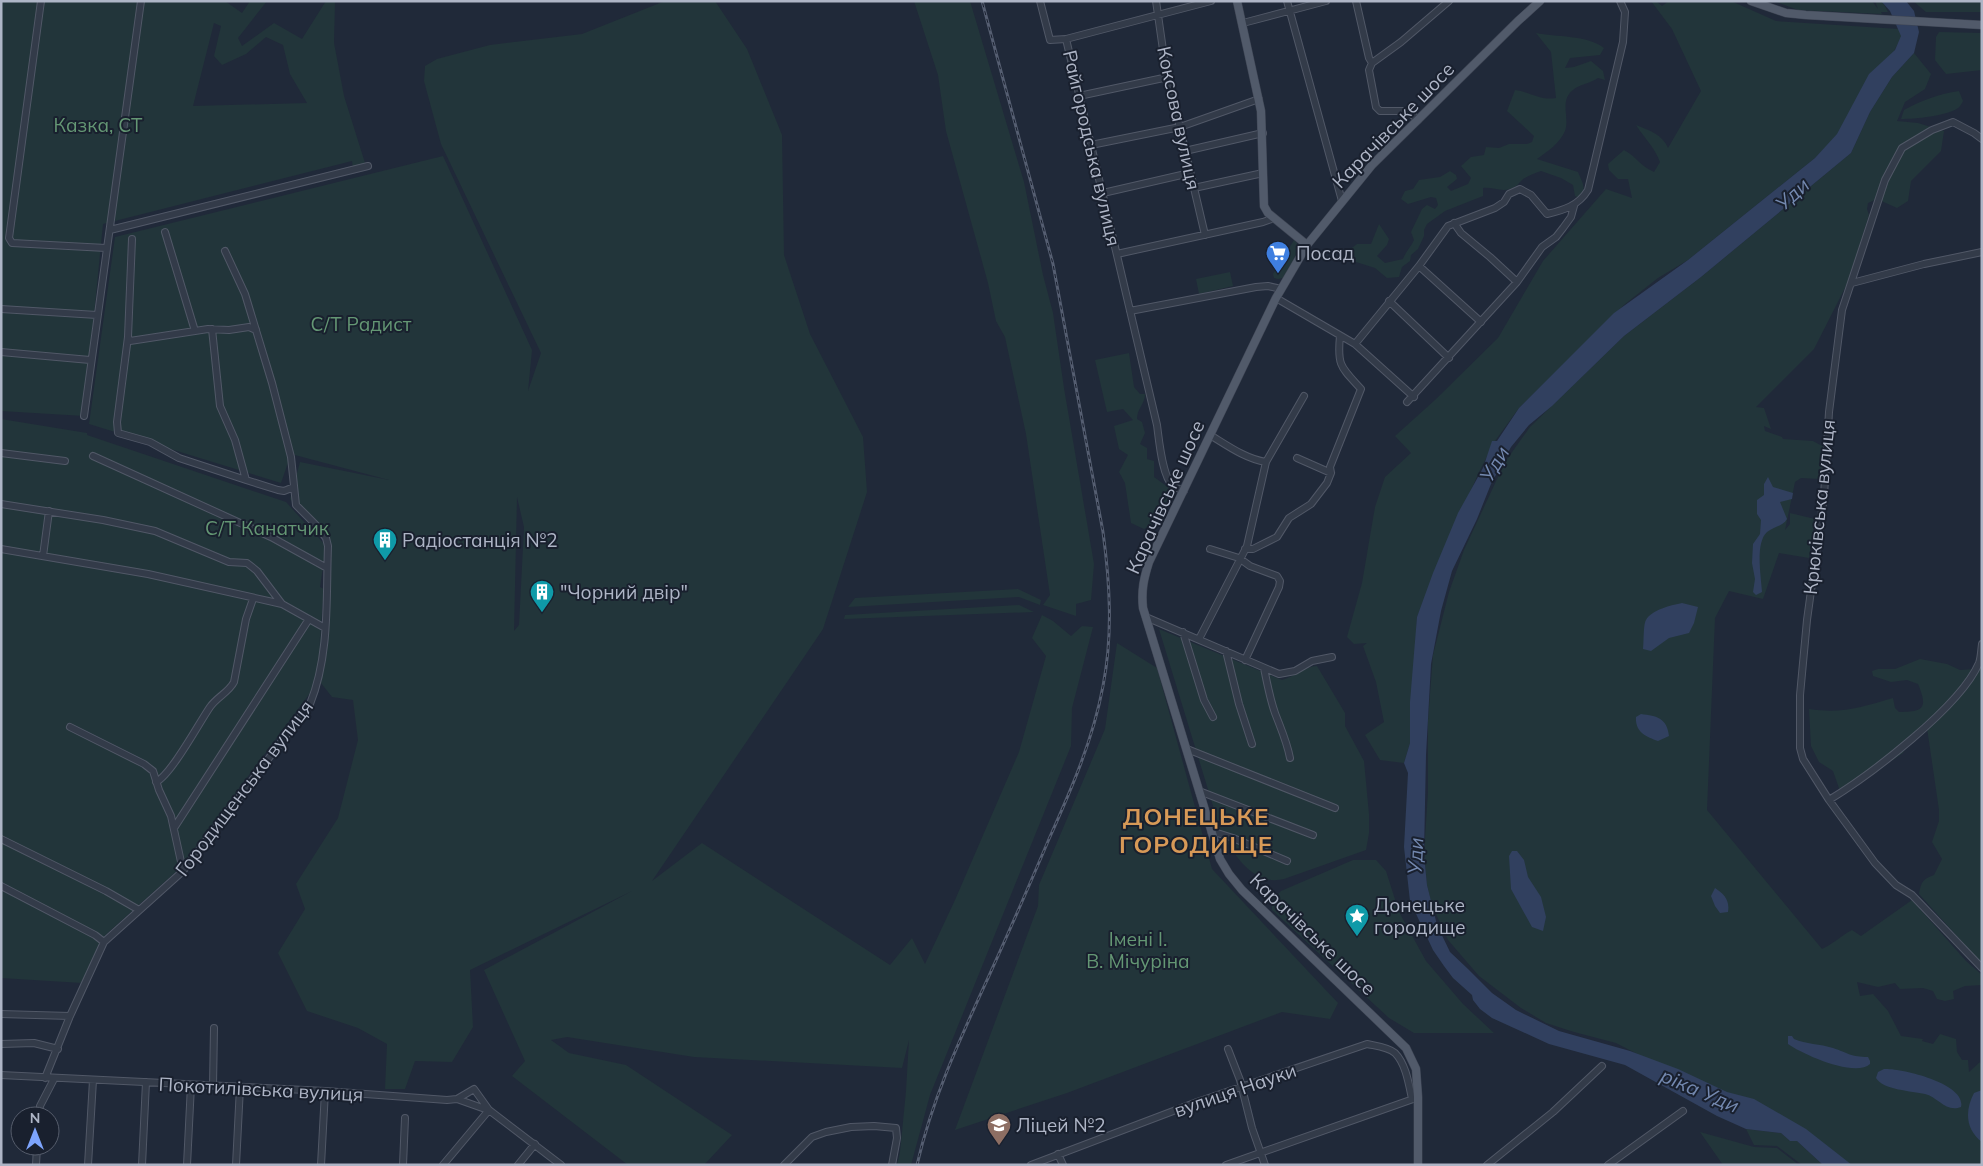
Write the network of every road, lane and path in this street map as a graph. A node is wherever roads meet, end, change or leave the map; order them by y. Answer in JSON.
{"nodes":[{"id":1,"x":41,"y":1,"type":"edge"},
{"id":2,"x":141,"y":1,"type":"edge"},
{"id":3,"x":1040,"y":1,"type":"edge"},
{"id":4,"x":1156,"y":1,"type":"edge"},
{"id":5,"x":1211,"y":1,"type":"edge"},
{"id":6,"x":1237,"y":1,"type":"edge"},
{"id":7,"x":1287,"y":1,"type":"edge"},
{"id":8,"x":1326,"y":1,"type":"edge"},
{"id":9,"x":1356,"y":1,"type":"edge"},
{"id":10,"x":1449,"y":1,"type":"edge"},
{"id":11,"x":1540,"y":1,"type":"edge"},
{"id":12,"x":1620,"y":1,"type":"edge"},
{"id":13,"x":1751,"y":1,"type":"edge"},
{"id":14,"x":1290,"y":10,"type":"junction"},
{"id":15,"x":1158,"y":15,"type":"junction"},
{"id":16,"x":1243,"y":23,"type":"junction"},
{"id":17,"x":1982,"y":25,"type":"edge"},
{"id":18,"x":1066,"y":39,"type":"junction"},
{"id":19,"x":1372,"y":62,"type":"junction"},
{"id":20,"x":1168,"y":77,"type":"junction"},
{"id":21,"x":1080,"y":96,"type":"junction"},
{"id":22,"x":1259,"y":99,"type":"junction"},
{"id":23,"x":1418,"y":120,"type":"junction"},
{"id":24,"x":1180,"y":127,"type":"junction"},
{"id":25,"x":1263,"y":133,"type":"junction"},
{"id":26,"x":1982,"y":139,"type":"edge"},
{"id":27,"x":1091,"y":146,"type":"junction"},
{"id":28,"x":1185,"y":151,"type":"junction"},
{"id":29,"x":368,"y":166,"type":"dead end"},
{"id":30,"x":1263,"y":173,"type":"junction"},
{"id":31,"x":1190,"y":174,"type":"junction"},
{"id":32,"x":1194,"y":188,"type":"junction"},
{"id":33,"x":1102,"y":193,"type":"junction"},
{"id":34,"x":1342,"y":201,"type":"junction"},
{"id":35,"x":1574,"y":206,"type":"junction"},
{"id":36,"x":1274,"y":218,"type":"junction"},
{"id":37,"x":1454,"y":223,"type":"junction"},
{"id":38,"x":110,"y":230,"type":"junction"},
{"id":39,"x":165,"y":232,"type":"dead end"},
{"id":40,"x":1205,"y":235,"type":"junction"},
{"id":41,"x":132,"y":239,"type":"dead end"},
{"id":42,"x":1307,"y":245,"type":"junction"},
{"id":43,"x":106,"y":248,"type":"junction"},
{"id":44,"x":225,"y":251,"type":"dead end"},
{"id":45,"x":1982,"y":252,"type":"edge"},
{"id":46,"x":1117,"y":254,"type":"junction"},
{"id":47,"x":1419,"y":266,"type":"junction"},
{"id":48,"x":1517,"y":282,"type":"junction"},
{"id":49,"x":1852,"y":283,"type":"junction"},
{"id":50,"x":1281,"y":289,"type":"junction"},
{"id":51,"x":1276,"y":298,"type":"junction"},
{"id":52,"x":1389,"y":301,"type":"junction"},
{"id":53,"x":1,"y":309,"type":"edge"},
{"id":54,"x":1130,"y":311,"type":"junction"},
{"id":55,"x":97,"y":315,"type":"junction"},
{"id":56,"x":1481,"y":322,"type":"junction"},
{"id":57,"x":212,"y":329,"type":"junction"},
{"id":58,"x":256,"y":330,"type":"junction"},
{"id":59,"x":195,"y":331,"type":"junction"},
{"id":60,"x":128,"y":336,"type":"junction"},
{"id":61,"x":1340,"y":336,"type":"junction"},
{"id":62,"x":1355,"y":344,"type":"junction"},
{"id":63,"x":1,"y":352,"type":"edge"},
{"id":64,"x":1449,"y":358,"type":"junction"},
{"id":65,"x":90,"y":360,"type":"junction"},
{"id":66,"x":1304,"y":396,"type":"dead end"},
{"id":67,"x":1414,"y":397,"type":"junction"},
{"id":68,"x":1407,"y":402,"type":"dead end"},
{"id":69,"x":84,"y":416,"type":"dead end"},
{"id":70,"x":1210,"y":435,"type":"junction"},
{"id":71,"x":1,"y":453,"type":"edge"},
{"id":72,"x":93,"y":456,"type":"dead end"},
{"id":73,"x":1297,"y":458,"type":"dead end"},
{"id":74,"x":65,"y":461,"type":"dead end"},
{"id":75,"x":1266,"y":462,"type":"junction"},
{"id":76,"x":1331,"y":473,"type":"junction"},
{"id":77,"x":246,"y":480,"type":"junction"},
{"id":78,"x":294,"y":487,"type":"junction"},
{"id":79,"x":1184,"y":490,"type":"junction"},
{"id":80,"x":1,"y":504,"type":"edge"},
{"id":81,"x":49,"y":512,"type":"junction"},
{"id":82,"x":1,"y":549,"type":"edge"},
{"id":83,"x":1210,"y":549,"type":"dead end"},
{"id":84,"x":1245,"y":549,"type":"junction"},
{"id":85,"x":43,"y":556,"type":"junction"},
{"id":86,"x":1239,"y":558,"type":"junction"},
{"id":87,"x":327,"y":568,"type":"junction"},
{"id":88,"x":253,"y":599,"type":"junction"},
{"id":89,"x":282,"y":604,"type":"junction"},
{"id":90,"x":1148,"y":618,"type":"junction"},
{"id":91,"x":309,"y":619,"type":"junction"},
{"id":92,"x":325,"y":628,"type":"junction"},
{"id":93,"x":1183,"y":632,"type":"junction"},
{"id":94,"x":1199,"y":639,"type":"junction"},
{"id":95,"x":1982,"y":644,"type":"edge"},
{"id":96,"x":1226,"y":651,"type":"junction"},
{"id":97,"x":1332,"y":658,"type":"dead end"},
{"id":98,"x":1245,"y":660,"type":"junction"},
{"id":99,"x":1264,"y":668,"type":"junction"},
{"id":100,"x":1213,"y":717,"type":"dead end"},
{"id":101,"x":70,"y":727,"type":"dead end"},
{"id":102,"x":1252,"y":744,"type":"dead end"},
{"id":103,"x":1187,"y":750,"type":"junction"},
{"id":104,"x":1290,"y":758,"type":"dead end"},
{"id":105,"x":156,"y":782,"type":"junction"},
{"id":106,"x":1199,"y":791,"type":"junction"},
{"id":107,"x":1829,"y":800,"type":"junction"},
{"id":108,"x":1335,"y":808,"type":"dead end"},
{"id":109,"x":174,"y":828,"type":"junction"},
{"id":110,"x":1211,"y":831,"type":"junction"},
{"id":111,"x":1313,"y":835,"type":"dead end"},
{"id":112,"x":1,"y":839,"type":"edge"},
{"id":113,"x":1287,"y":861,"type":"dead end"},
{"id":114,"x":183,"y":871,"type":"junction"},
{"id":115,"x":1,"y":886,"type":"edge"},
{"id":116,"x":139,"y":910,"type":"junction"},
{"id":117,"x":104,"y":942,"type":"junction"},
{"id":118,"x":1982,"y":968,"type":"edge"},
{"id":119,"x":1,"y":1014,"type":"edge"},
{"id":120,"x":70,"y":1016,"type":"junction"},
{"id":121,"x":214,"y":1028,"type":"dead end"},
{"id":122,"x":1,"y":1044,"type":"edge"},
{"id":123,"x":1228,"y":1048,"type":"dead end"},
{"id":124,"x":58,"y":1049,"type":"junction"},
{"id":125,"x":1602,"y":1066,"type":"dead end"},
{"id":126,"x":1,"y":1075,"type":"edge"},
{"id":127,"x":46,"y":1078,"type":"junction"},
{"id":128,"x":54,"y":1079,"type":"junction"},
{"id":129,"x":93,"y":1080,"type":"junction"},
{"id":130,"x":146,"y":1082,"type":"junction"},
{"id":131,"x":191,"y":1085,"type":"junction"},
{"id":132,"x":213,"y":1086,"type":"junction"},
{"id":133,"x":240,"y":1087,"type":"junction"},
{"id":134,"x":1242,"y":1087,"type":"junction"},
{"id":135,"x":326,"y":1092,"type":"junction"},
{"id":136,"x":1415,"y":1098,"type":"junction"},
{"id":137,"x":457,"y":1099,"type":"junction"},
{"id":138,"x":40,"y":1106,"type":"edge"},
{"id":139,"x":489,"y":1110,"type":"junction"},
{"id":140,"x":1683,"y":1111,"type":"dead end"},
{"id":141,"x":405,"y":1118,"type":"dead end"},
{"id":142,"x":535,"y":1144,"type":"junction"},
{"id":143,"x":1260,"y":1152,"type":"junction"},
{"id":144,"x":1058,"y":1154,"type":"junction"},
{"id":145,"x":88,"y":1165,"type":"edge"},
{"id":146,"x":142,"y":1165,"type":"edge"},
{"id":147,"x":187,"y":1165,"type":"edge"},
{"id":148,"x":236,"y":1165,"type":"edge"},
{"id":149,"x":321,"y":1165,"type":"edge"},
{"id":150,"x":403,"y":1165,"type":"edge"},
{"id":151,"x":443,"y":1165,"type":"edge"},
{"id":152,"x":518,"y":1165,"type":"edge"},
{"id":153,"x":561,"y":1165,"type":"edge"},
{"id":154,"x":784,"y":1165,"type":"edge"},
{"id":155,"x":892,"y":1165,"type":"edge"},
{"id":156,"x":1031,"y":1165,"type":"edge"},
{"id":157,"x":1063,"y":1165,"type":"edge"},
{"id":158,"x":1226,"y":1165,"type":"edge"},
{"id":159,"x":1265,"y":1165,"type":"edge"},
{"id":160,"x":1418,"y":1165,"type":"edge"},
{"id":161,"x":1488,"y":1165,"type":"edge"},
{"id":162,"x":1608,"y":1165,"type":"edge"}],
"edges":[{"from":1,"to":43,"type":"street"},
{"from":2,"to":38,"type":"street"},
{"from":3,"to":18,"type":"street","name":"Райгородська вулиця"},
{"from":4,"to":15,"type":"street","name":"Коксова вулиця"},
{"from":5,"to":15,"type":"street"},
{"from":6,"to":16,"type":"main road"},
{"from":7,"to":14,"type":"street"},
{"from":8,"to":14,"type":"street"},
{"from":9,"to":19,"type":"street"},
{"from":10,"to":19,"type":"street"},
{"from":11,"to":23,"type":"main road","name":"Карачівське шосе"},
{"from":12,"to":35,"type":"street"},
{"from":13,"to":17,"type":"main road"},
{"from":14,"to":16,"type":"street"},
{"from":14,"to":34,"type":"street"},
{"from":15,"to":18,"type":"street"},
{"from":15,"to":20,"type":"street","name":"Коксова вулиця"},
{"from":16,"to":22,"type":"main road"},
{"from":18,"to":21,"type":"street","name":"Райгородська вулиця"},
{"from":19,"to":23,"type":"street"},
{"from":20,"to":21,"type":"street"},
{"from":20,"to":24,"type":"street","name":"Коксова вулиця"},
{"from":21,"to":27,"type":"street","name":"Райгородська вулиця"},
{"from":22,"to":24,"type":"street"},
{"from":22,"to":25,"type":"main road"},
{"from":23,"to":34,"type":"main road","name":"Карачівське шосе"},
{"from":24,"to":27,"type":"street"},
{"from":24,"to":28,"type":"street","name":"Коксова вулиця"},
{"from":25,"to":28,"type":"street"},
{"from":25,"to":30,"type":"main road"},
{"from":26,"to":49,"type":"street","name":"Крюківська вулиця"},
{"from":27,"to":33,"type":"street","name":"Райгородська вулиця"},
{"from":28,"to":31,"type":"street","name":"Коксова вулиця"},
{"from":29,"to":38,"type":"street"},
{"from":30,"to":32,"type":"street"},
{"from":30,"to":36,"type":"main road"},
{"from":31,"to":32,"type":"street","name":"Коксова вулиця"},
{"from":31,"to":33,"type":"street"},
{"from":32,"to":40,"type":"street","name":"Коксова вулиця"},
{"from":33,"to":46,"type":"street","name":"Райгородська вулиця"},
{"from":34,"to":42,"type":"main road","name":"Карачівське шосе"},
{"from":35,"to":37,"type":"street"},
{"from":35,"to":48,"type":"street"},
{"from":36,"to":40,"type":"street"},
{"from":36,"to":42,"type":"main road"},
{"from":37,"to":47,"type":"street"},
{"from":37,"to":48,"type":"street"},
{"from":38,"to":43,"type":"street"},
{"from":39,"to":59,"type":"street"},
{"from":40,"to":46,"type":"street"},
{"from":41,"to":60,"type":"street"},
{"from":42,"to":50,"type":"main road","name":"Карачівське шосе"},
{"from":43,"to":55,"type":"street"},
{"from":44,"to":58,"type":"street","name":"Городищенська вулиця"},
{"from":45,"to":49,"type":"street"},
{"from":46,"to":54,"type":"street","name":"Райгородська вулиця"},
{"from":47,"to":52,"type":"street"},
{"from":47,"to":56,"type":"street"},
{"from":48,"to":56,"type":"street"},
{"from":49,"to":107,"type":"street","name":"Крюківська вулиця"},
{"from":50,"to":51,"type":"main road","name":"Карачівське шосе"},
{"from":50,"to":54,"type":"street"},
{"from":51,"to":61,"type":"street"},
{"from":51,"to":70,"type":"main road","name":"Карачівське шосе"},
{"from":52,"to":62,"type":"street"},
{"from":52,"to":64,"type":"street"},
{"from":53,"to":55,"type":"street"},
{"from":54,"to":79,"type":"street","name":"Райгородська вулиця"},
{"from":55,"to":65,"type":"street"},
{"from":56,"to":64,"type":"street"},
{"from":57,"to":58,"type":"street"},
{"from":57,"to":59,"type":"street"},
{"from":57,"to":77,"type":"street"},
{"from":58,"to":78,"type":"street","name":"Городищенська вулиця"},
{"from":59,"to":60,"type":"street"},
{"from":60,"to":77,"type":"street"},
{"from":61,"to":62,"type":"street"},
{"from":61,"to":76,"type":"street"},
{"from":62,"to":67,"type":"street"},
{"from":63,"to":65,"type":"street"},
{"from":64,"to":67,"type":"street"},
{"from":65,"to":69,"type":"street"},
{"from":66,"to":75,"type":"street"},
{"from":67,"to":68,"type":"street"},
{"from":70,"to":75,"type":"street"},
{"from":70,"to":79,"type":"main road","name":"Карачівське шосе"},
{"from":71,"to":74,"type":"street"},
{"from":72,"to":87,"type":"street"},
{"from":73,"to":76,"type":"street"},
{"from":75,"to":84,"type":"street"},
{"from":76,"to":84,"type":"street"},
{"from":77,"to":78,"type":"street"},
{"from":78,"to":87,"type":"street","name":"Городищенська вулиця"},
{"from":79,"to":90,"type":"main road","name":"Карачівське шосе"},
{"from":80,"to":81,"type":"street"},
{"from":81,"to":85,"type":"street"},
{"from":81,"to":89,"type":"street"},
{"from":82,"to":85,"type":"street"},
{"from":83,"to":86,"type":"street"},
{"from":84,"to":86,"type":"street"},
{"from":85,"to":88,"type":"street"},
{"from":86,"to":94,"type":"street"},
{"from":86,"to":98,"type":"street"},
{"from":87,"to":92,"type":"street","name":"Городищенська вулиця"},
{"from":88,"to":89,"type":"street"},
{"from":88,"to":105,"type":"street"},
{"from":89,"to":91,"type":"street"},
{"from":90,"to":93,"type":"street"},
{"from":90,"to":103,"type":"main road","name":"Карачівське шосе"},
{"from":91,"to":92,"type":"street"},
{"from":91,"to":109,"type":"street"},
{"from":92,"to":114,"type":"street","name":"Городищенська вулиця"},
{"from":93,"to":94,"type":"street"},
{"from":93,"to":100,"type":"street"},
{"from":94,"to":96,"type":"street"},
{"from":95,"to":107,"type":"street"},
{"from":96,"to":98,"type":"street"},
{"from":96,"to":102,"type":"street"},
{"from":97,"to":99,"type":"street"},
{"from":98,"to":99,"type":"street"},
{"from":99,"to":104,"type":"street"},
{"from":101,"to":105,"type":"street"},
{"from":103,"to":106,"type":"main road","name":"Карачівське шосе"},
{"from":103,"to":108,"type":"street"},
{"from":105,"to":109,"type":"street"},
{"from":106,"to":110,"type":"main road","name":"Карачівське шосе"},
{"from":106,"to":111,"type":"street"},
{"from":107,"to":118,"type":"street","name":"Крюківська вулиця"},
{"from":109,"to":114,"type":"street"},
{"from":110,"to":113,"type":"street"},
{"from":110,"to":136,"type":"main road","name":"Карачівське шосе"},
{"from":112,"to":116,"type":"street"},
{"from":114,"to":116,"type":"street","name":"Городищенська вулиця"},
{"from":115,"to":117,"type":"street"},
{"from":116,"to":117,"type":"street","name":"Городищенська вулиця"},
{"from":117,"to":120,"type":"street","name":"Городищенська вулиця"},
{"from":119,"to":120,"type":"street"},
{"from":120,"to":124,"type":"street","name":"Городищенська вулиця"},
{"from":121,"to":132,"type":"street"},
{"from":122,"to":124,"type":"street"},
{"from":123,"to":134,"type":"street"},
{"from":124,"to":127,"type":"street","name":"Городищенська вулиця"},
{"from":125,"to":161,"type":"street"},
{"from":126,"to":127,"type":"street","name":"Покотилівська вулиця"},
{"from":127,"to":128,"type":"street","name":"Покотилівська вулиця"},
{"from":128,"to":129,"type":"street","name":"Покотилівська вулиця"},
{"from":128,"to":138,"type":"street"},
{"from":129,"to":130,"type":"street","name":"Покотилівська вулиця"},
{"from":129,"to":145,"type":"street"},
{"from":130,"to":131,"type":"street","name":"Покотилівська вулиця"},
{"from":130,"to":146,"type":"street"},
{"from":131,"to":132,"type":"street","name":"Покотилівська вулиця"},
{"from":131,"to":147,"type":"street"},
{"from":132,"to":133,"type":"street","name":"Покотилівська вулиця"},
{"from":133,"to":135,"type":"street","name":"Покотилівська вулиця"},
{"from":133,"to":148,"type":"street"},
{"from":134,"to":136,"type":"street","name":"вулиця Науки"},
{"from":134,"to":143,"type":"street"},
{"from":134,"to":144,"type":"street","name":"вулиця Науки"},
{"from":135,"to":137,"type":"street","name":"Покотилівська вулиця"},
{"from":135,"to":149,"type":"street"},
{"from":136,"to":143,"type":"street"},
{"from":136,"to":160,"type":"main road","name":"Карачівське шосе"},
{"from":137,"to":139,"type":"street"},
{"from":137,"to":139,"type":"street"},
{"from":139,"to":142,"type":"street"},
{"from":139,"to":151,"type":"street"},
{"from":140,"to":162,"type":"street"},
{"from":141,"to":150,"type":"street"},
{"from":142,"to":152,"type":"street"},
{"from":142,"to":153,"type":"street"},
{"from":143,"to":158,"type":"street"},
{"from":143,"to":159,"type":"street"},
{"from":144,"to":156,"type":"street","name":"вулиця Науки"},
{"from":144,"to":157,"type":"street"},
{"from":154,"to":155,"type":"street"}]}
